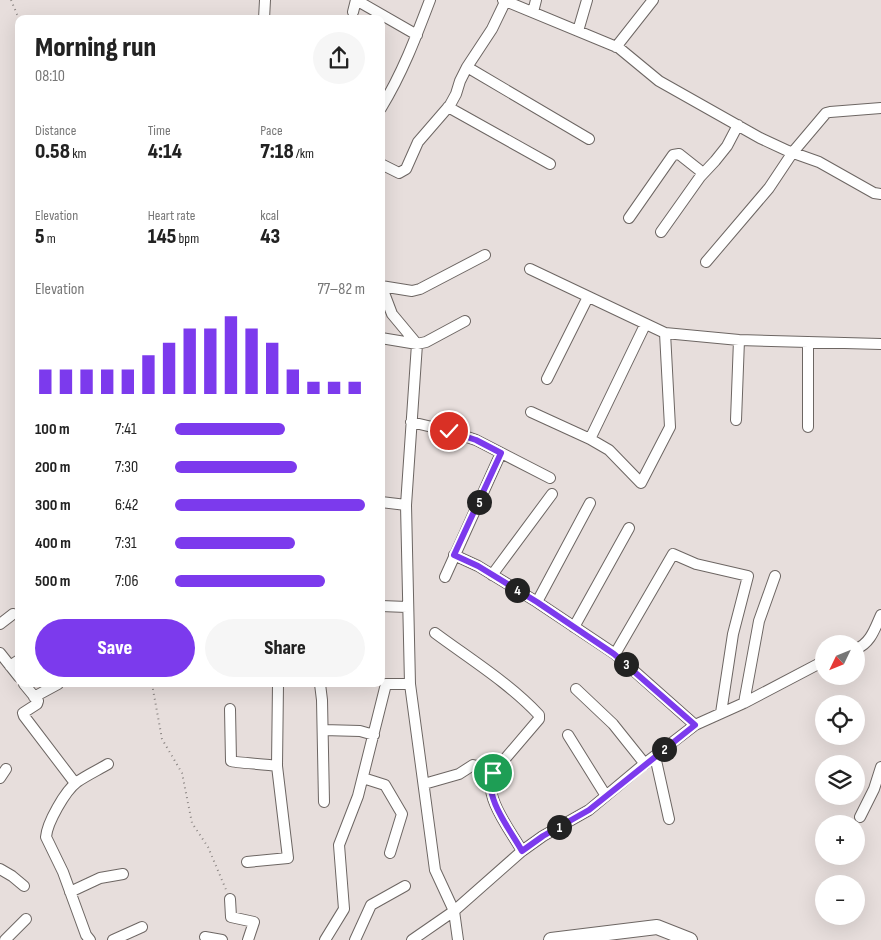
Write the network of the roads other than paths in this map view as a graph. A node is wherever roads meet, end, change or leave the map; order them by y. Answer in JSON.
{"nodes":[{"id":1,"x":265,"y":0,"type":"edge"},
{"id":2,"x":356,"y":0,"type":"edge"},
{"id":3,"x":430,"y":0,"type":"edge"},
{"id":4,"x":536,"y":0,"type":"edge"},
{"id":5,"x":587,"y":0,"type":"edge"},
{"id":6,"x":653,"y":0,"type":"edge"},
{"id":7,"x":504,"y":1,"type":"edge"},
{"id":8,"x":353,"y":12,"type":"dead end"},
{"id":9,"x":533,"y":12,"type":"junction"},
{"id":10,"x":264,"y":15,"type":"edge"},
{"id":11,"x":382,"y":15,"type":"edge"},
{"id":12,"x":385,"y":17,"type":"edge"},
{"id":13,"x":578,"y":31,"type":"junction"},
{"id":14,"x":417,"y":35,"type":"junction"},
{"id":15,"x":616,"y":47,"type":"junction"},
{"id":16,"x":467,"y":67,"type":"junction"},
{"id":17,"x":385,"y":101,"type":"edge"},
{"id":18,"x":448,"y":107,"type":"junction"},
{"id":19,"x":881,"y":108,"type":"edge"},
{"id":20,"x":738,"y":125,"type":"junction"},
{"id":21,"x":589,"y":139,"type":"dead end"},
{"id":22,"x":793,"y":152,"type":"junction"},
{"id":23,"x":550,"y":164,"type":"dead end"},
{"id":24,"x":385,"y":169,"type":"edge"},
{"id":25,"x":703,"y":173,"type":"junction"},
{"id":26,"x":881,"y":194,"type":"edge"},
{"id":27,"x":629,"y":218,"type":"dead end"},
{"id":28,"x":661,"y":232,"type":"dead end"},
{"id":29,"x":485,"y":254,"type":"dead end"},
{"id":30,"x":706,"y":262,"type":"dead end"},
{"id":31,"x":530,"y":269,"type":"dead end"},
{"id":32,"x":385,"y":286,"type":"edge"},
{"id":33,"x":385,"y":296,"type":"edge"},
{"id":34,"x":588,"y":297,"type":"junction"},
{"id":35,"x":465,"y":321,"type":"dead end"},
{"id":36,"x":645,"y":324,"type":"junction"},
{"id":37,"x":666,"y":333,"type":"junction"},
{"id":38,"x":385,"y":339,"type":"edge"},
{"id":39,"x":739,"y":340,"type":"junction"},
{"id":40,"x":808,"y":342,"type":"junction"},
{"id":41,"x":417,"y":344,"type":"junction"},
{"id":42,"x":881,"y":344,"type":"edge"},
{"id":43,"x":547,"y":379,"type":"dead end"},
{"id":44,"x":531,"y":412,"type":"dead end"},
{"id":45,"x":736,"y":420,"type":"dead end"},
{"id":46,"x":412,"y":422,"type":"junction"},
{"id":47,"x":808,"y":427,"type":"dead end"},
{"id":48,"x":590,"y":439,"type":"junction"},
{"id":49,"x":501,"y":453,"type":"junction"},
{"id":50,"x":550,"y":478,"type":"dead end"},
{"id":51,"x":552,"y":494,"type":"dead end"},
{"id":52,"x":385,"y":502,"type":"edge"},
{"id":53,"x":590,"y":504,"type":"dead end"},
{"id":54,"x":406,"y":505,"type":"junction"},
{"id":55,"x":629,"y":528,"type":"dead end"},
{"id":56,"x":454,"y":555,"type":"junction"},
{"id":57,"x":492,"y":575,"type":"junction"},
{"id":58,"x":775,"y":576,"type":"dead end"},
{"id":59,"x":444,"y":577,"type":"dead end"},
{"id":60,"x":537,"y":602,"type":"junction"},
{"id":61,"x":385,"y":606,"type":"edge"},
{"id":62,"x":407,"y":607,"type":"junction"},
{"id":63,"x":13,"y":614,"type":"dead end"},
{"id":64,"x":881,"y":615,"type":"edge"},
{"id":65,"x":0,"y":624,"type":"edge"},
{"id":66,"x":574,"y":627,"type":"junction"},
{"id":67,"x":435,"y":633,"type":"dead end"},
{"id":68,"x":865,"y":644,"type":"edge"},
{"id":69,"x":0,"y":653,"type":"edge"},
{"id":70,"x":614,"y":654,"type":"junction"},
{"id":71,"x":14,"y":663,"type":"edge"},
{"id":72,"x":815,"y":666,"type":"edge"},
{"id":73,"x":410,"y":684,"type":"junction"},
{"id":74,"x":26,"y":687,"type":"edge"},
{"id":75,"x":52,"y":687,"type":"edge"},
{"id":76,"x":278,"y":687,"type":"edge"},
{"id":77,"x":320,"y":687,"type":"edge"},
{"id":78,"x":576,"y":689,"type":"dead end"},
{"id":79,"x":34,"y":697,"type":"junction"},
{"id":80,"x":744,"y":703,"type":"junction"},
{"id":81,"x":230,"y":709,"type":"dead end"},
{"id":82,"x":721,"y":713,"type":"junction"},
{"id":83,"x":695,"y":725,"type":"junction"},
{"id":84,"x":323,"y":730,"type":"junction"},
{"id":85,"x":374,"y":735,"type":"junction"},
{"id":86,"x":568,"y":735,"type":"dead end"},
{"id":87,"x":655,"y":756,"type":"junction"},
{"id":88,"x":108,"y":764,"type":"dead end"},
{"id":89,"x":645,"y":764,"type":"junction"},
{"id":90,"x":277,"y":766,"type":"junction"},
{"id":91,"x":881,"y":767,"type":"edge"},
{"id":92,"x":492,"y":775,"type":"junction"},
{"id":93,"x":363,"y":778,"type":"junction"},
{"id":94,"x":76,"y":783,"type":"junction"},
{"id":95,"x":424,"y":784,"type":"junction"},
{"id":96,"x":606,"y":796,"type":"junction"},
{"id":97,"x":324,"y":802,"type":"dead end"},
{"id":98,"x":861,"y":815,"type":"edge"},
{"id":99,"x":669,"y":819,"type":"dead end"},
{"id":100,"x":522,"y":851,"type":"junction"},
{"id":101,"x":390,"y":853,"type":"dead end"},
{"id":102,"x":247,"y":862,"type":"dead end"},
{"id":103,"x":0,"y":869,"type":"edge"},
{"id":104,"x":123,"y":874,"type":"dead end"},
{"id":105,"x":24,"y":886,"type":"dead end"},
{"id":106,"x":405,"y":886,"type":"dead end"},
{"id":107,"x":70,"y":892,"type":"junction"},
{"id":108,"x":230,"y":899,"type":"road end"},
{"id":109,"x":454,"y":911,"type":"junction"},
{"id":110,"x":26,"y":919,"type":"dead end"},
{"id":111,"x":142,"y":926,"type":"dead end"},
{"id":112,"x":205,"y":937,"type":"dead end"},
{"id":113,"x":85,"y":938,"type":"edge"},
{"id":114,"x":5,"y":940,"type":"edge"},
{"id":115,"x":113,"y":940,"type":"edge"},
{"id":116,"x":222,"y":940,"type":"edge"},
{"id":117,"x":248,"y":940,"type":"edge"},
{"id":118,"x":325,"y":940,"type":"edge"},
{"id":119,"x":355,"y":940,"type":"edge"},
{"id":120,"x":412,"y":940,"type":"edge"},
{"id":121,"x":458,"y":940,"type":"edge"},
{"id":122,"x":551,"y":940,"type":"edge"},
{"id":123,"x":690,"y":940,"type":"edge"}],
"edges":[{"from":1,"to":10,"type":"street"},
{"from":2,"to":8,"type":"street"},
{"from":2,"to":11,"type":"street"},
{"from":3,"to":14,"type":"street"},
{"from":4,"to":9,"type":"street"},
{"from":5,"to":13,"type":"street"},
{"from":6,"to":15,"type":"street"},
{"from":7,"to":9,"type":"street"},
{"from":7,"to":16,"type":"street"},
{"from":9,"to":13,"type":"street"},
{"from":12,"to":14,"type":"street"},
{"from":13,"to":15,"type":"street"},
{"from":14,"to":17,"type":"street"},
{"from":15,"to":20,"type":"street"},
{"from":16,"to":18,"type":"street"},
{"from":16,"to":21,"type":"street"},
{"from":18,"to":23,"type":"street"},
{"from":18,"to":24,"type":"street"},
{"from":19,"to":22,"type":"street"},
{"from":20,"to":22,"type":"street"},
{"from":20,"to":25,"type":"street"},
{"from":22,"to":26,"type":"street"},
{"from":22,"to":30,"type":"street"},
{"from":25,"to":27,"type":"street"},
{"from":25,"to":28,"type":"street"},
{"from":29,"to":32,"type":"street"},
{"from":31,"to":34,"type":"street"},
{"from":33,"to":41,"type":"street"},
{"from":34,"to":36,"type":"street"},
{"from":34,"to":43,"type":"street"},
{"from":35,"to":41,"type":"street"},
{"from":36,"to":37,"type":"street"},
{"from":36,"to":48,"type":"street"},
{"from":37,"to":39,"type":"street"},
{"from":37,"to":48,"type":"street"},
{"from":38,"to":41,"type":"street"},
{"from":39,"to":40,"type":"street"},
{"from":39,"to":45,"type":"street"},
{"from":40,"to":42,"type":"street"},
{"from":40,"to":47,"type":"street"},
{"from":41,"to":46,"type":"street"},
{"from":44,"to":48,"type":"street"},
{"from":46,"to":49,"type":"street"},
{"from":46,"to":54,"type":"street"},
{"from":49,"to":50,"type":"street"},
{"from":49,"to":56,"type":"street"},
{"from":51,"to":57,"type":"street"},
{"from":52,"to":54,"type":"street"},
{"from":53,"to":60,"type":"street"},
{"from":54,"to":62,"type":"street"},
{"from":55,"to":66,"type":"street"},
{"from":56,"to":57,"type":"street"},
{"from":56,"to":59,"type":"street"},
{"from":57,"to":60,"type":"street"},
{"from":58,"to":80,"type":"street"},
{"from":60,"to":66,"type":"street"},
{"from":61,"to":62,"type":"street"},
{"from":62,"to":73,"type":"street"},
{"from":63,"to":65,"type":"street"},
{"from":64,"to":68,"type":"street"},
{"from":66,"to":70,"type":"street"},
{"from":67,"to":92,"type":"street"},
{"from":69,"to":71,"type":"street"},
{"from":70,"to":82,"type":"street"},
{"from":70,"to":83,"type":"street"},
{"from":72,"to":80,"type":"street"},
{"from":73,"to":85,"type":"street"},
{"from":73,"to":95,"type":"street"},
{"from":74,"to":79,"type":"street"},
{"from":75,"to":79,"type":"street"},
{"from":76,"to":90,"type":"street"},
{"from":77,"to":84,"type":"street"},
{"from":78,"to":89,"type":"street"},
{"from":79,"to":94,"type":"street"},
{"from":80,"to":82,"type":"street"},
{"from":81,"to":90,"type":"street"},
{"from":82,"to":83,"type":"street"},
{"from":83,"to":87,"type":"street"},
{"from":84,"to":85,"type":"street"},
{"from":84,"to":97,"type":"street"},
{"from":85,"to":93,"type":"street"},
{"from":86,"to":96,"type":"street"},
{"from":87,"to":89,"type":"street"},
{"from":87,"to":99,"type":"street"},
{"from":88,"to":94,"type":"street"},
{"from":89,"to":96,"type":"street"},
{"from":90,"to":102,"type":"street"},
{"from":91,"to":98,"type":"street"},
{"from":92,"to":95,"type":"street"},
{"from":92,"to":100,"type":"street"},
{"from":93,"to":101,"type":"street"},
{"from":93,"to":118,"type":"street"},
{"from":94,"to":107,"type":"street"},
{"from":95,"to":109,"type":"street"},
{"from":96,"to":100,"type":"street"},
{"from":100,"to":109,"type":"street"},
{"from":103,"to":105,"type":"street"},
{"from":104,"to":107,"type":"street"},
{"from":106,"to":119,"type":"street"},
{"from":107,"to":113,"type":"street"},
{"from":108,"to":117,"type":"street"},
{"from":109,"to":120,"type":"street"},
{"from":109,"to":121,"type":"street"},
{"from":110,"to":114,"type":"street"},
{"from":111,"to":115,"type":"street"},
{"from":112,"to":116,"type":"street"},
{"from":122,"to":123,"type":"main road"}]}
